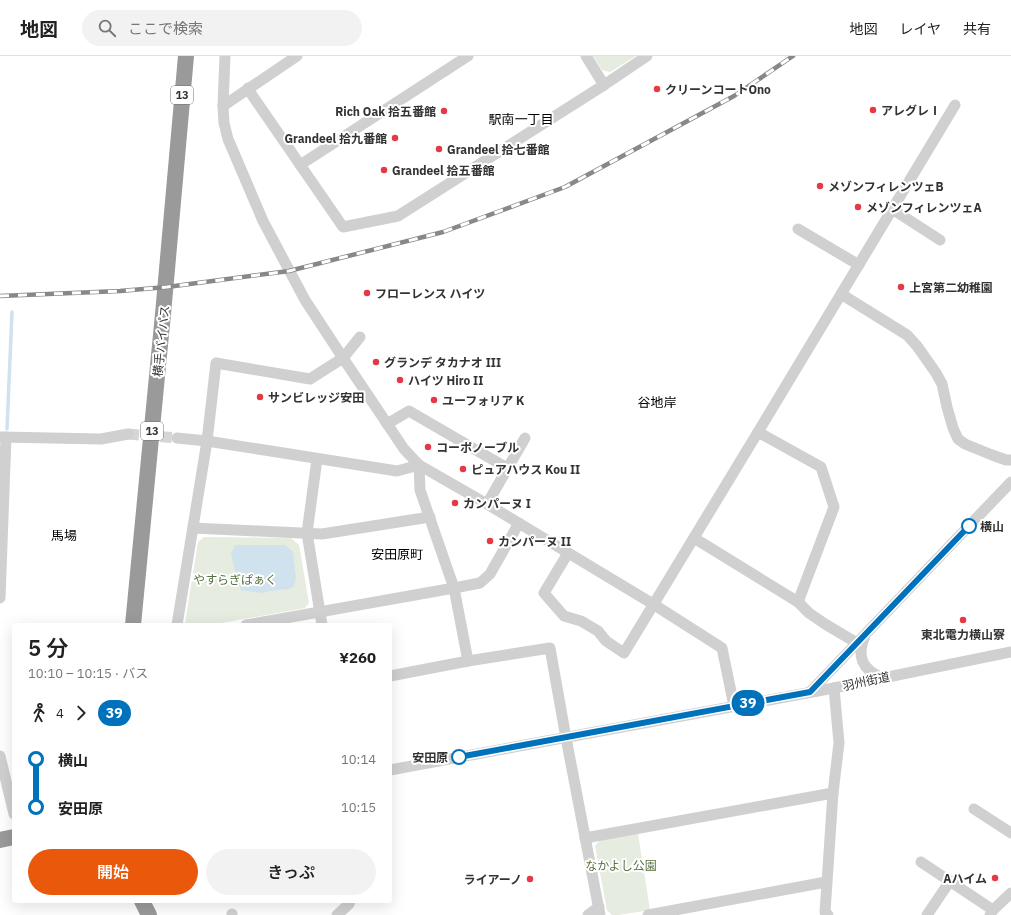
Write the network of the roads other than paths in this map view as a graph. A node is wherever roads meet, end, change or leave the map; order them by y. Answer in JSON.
{"nodes":[{"id":1,"x":186,"y":56,"type":"edge"},
{"id":2,"x":225,"y":56,"type":"edge"},
{"id":3,"x":297,"y":56,"type":"edge"},
{"id":4,"x":468,"y":56,"type":"edge"},
{"id":5,"x":586,"y":56,"type":"edge"},
{"id":6,"x":647,"y":56,"type":"edge"},
{"id":7,"x":604,"y":85,"type":"junction"},
{"id":8,"x":248,"y":88,"type":"junction"},
{"id":9,"x":955,"y":105,"type":"dead end"},
{"id":10,"x":223,"y":106,"type":"junction"},
{"id":11,"x":300,"y":165,"type":"junction"},
{"id":12,"x":892,"y":209,"type":"junction"},
{"id":13,"x":798,"y":229,"type":"dead end"},
{"id":14,"x":940,"y":240,"type":"dead end"},
{"id":15,"x":859,"y":265,"type":"junction"},
{"id":16,"x":841,"y":294,"type":"junction"},
{"id":17,"x":360,"y":337,"type":"dead end"},
{"id":18,"x":343,"y":358,"type":"junction"},
{"id":19,"x":387,"y":424,"type":"junction"},
{"id":20,"x":758,"y":432,"type":"junction"},
{"id":21,"x":128,"y":434,"type":"tunnel mouth"},
{"id":22,"x":3,"y":437,"type":"edge"},
{"id":23,"x":177,"y":438,"type":"tunnel mouth"},
{"id":24,"x":525,"y":438,"type":"dead end"},
{"id":25,"x":207,"y":441,"type":"junction"},
{"id":26,"x":317,"y":459,"type":"junction"},
{"id":27,"x":1011,"y":460,"type":"edge"},
{"id":28,"x":419,"y":465,"type":"junction"},
{"id":29,"x":507,"y":468,"type":"junction"},
{"id":30,"x":1011,"y":482,"type":"edge"},
{"id":31,"x":487,"y":504,"type":"junction"},
{"id":32,"x":430,"y":518,"type":"junction"},
{"id":33,"x":519,"y":523,"type":"junction"},
{"id":34,"x":193,"y":528,"type":"junction"},
{"id":35,"x":307,"y":533,"type":"junction"},
{"id":36,"x":694,"y":538,"type":"junction"},
{"id":37,"x":568,"y":552,"type":"junction"},
{"id":38,"x":454,"y":588,"type":"junction"},
{"id":39,"x":0,"y":598,"type":"edge"},
{"id":40,"x":798,"y":602,"type":"junction"},
{"id":41,"x":653,"y":604,"type":"junction"},
{"id":42,"x":319,"y":612,"type":"junction"},
{"id":43,"x":132,"y":623,"type":"edge"},
{"id":44,"x":177,"y":623,"type":"edge"},
{"id":45,"x":257,"y":623,"type":"edge"},
{"id":46,"x":322,"y":623,"type":"edge"},
{"id":47,"x":866,"y":633,"type":"junction"},
{"id":48,"x":857,"y":643,"type":"junction"},
{"id":49,"x":1011,"y":652,"type":"edge"},
{"id":50,"x":468,"y":661,"type":"junction"},
{"id":51,"x":392,"y":676,"type":"edge"},
{"id":52,"x":883,"y":678,"type":"junction"},
{"id":53,"x":834,"y":688,"type":"junction"},
{"id":54,"x":810,"y":692,"type":"junction"},
{"id":55,"x":734,"y":706,"type":"junction"},
{"id":56,"x":566,"y":738,"type":"junction"},
{"id":57,"x":0,"y":756,"type":"edge"},
{"id":58,"x":392,"y":770,"type":"edge"},
{"id":59,"x":833,"y":793,"type":"junction"},
{"id":60,"x":12,"y":806,"type":"edge"},
{"id":61,"x":974,"y":809,"type":"dead end"},
{"id":62,"x":1011,"y":833,"type":"edge"},
{"id":63,"x":12,"y":837,"type":"edge"},
{"id":64,"x":585,"y":838,"type":"junction"},
{"id":65,"x":0,"y":840,"type":"edge"},
{"id":66,"x":921,"y":862,"type":"dead end"},
{"id":67,"x":950,"y":881,"type":"junction"},
{"id":68,"x":826,"y":882,"type":"junction"},
{"id":69,"x":1011,"y":893,"type":"edge"},
{"id":70,"x":143,"y":903,"type":"edge"},
{"id":71,"x":349,"y":903,"type":"edge"},
{"id":72,"x":600,"y":911,"type":"edge"},
{"id":73,"x":684,"y":912,"type":"edge"},
{"id":74,"x":991,"y":912,"type":"edge"},
{"id":75,"x":149,"y":915,"type":"edge"},
{"id":76,"x":338,"y":915,"type":"edge"},
{"id":77,"x":588,"y":915,"type":"edge"},
{"id":78,"x":648,"y":915,"type":"edge"},
{"id":79,"x":828,"y":915,"type":"edge"},
{"id":80,"x":927,"y":915,"type":"edge"}],
"edges":[{"from":1,"to":43,"type":"highway","name":"横手バイパス","number":"13"},
{"from":2,"to":10,"type":"street"},
{"from":3,"to":8,"type":"street"},
{"from":4,"to":11,"type":"street"},
{"from":5,"to":7,"type":"street"},
{"from":6,"to":7,"type":"street"},
{"from":7,"to":11,"type":"street"},
{"from":8,"to":10,"type":"street"},
{"from":8,"to":11,"type":"street"},
{"from":9,"to":12,"type":"street"},
{"from":10,"to":18,"type":"street"},
{"from":12,"to":14,"type":"street"},
{"from":12,"to":15,"type":"street"},
{"from":13,"to":15,"type":"street"},
{"from":15,"to":16,"type":"street"},
{"from":16,"to":20,"type":"street"},
{"from":16,"to":27,"type":"street"},
{"from":17,"to":18,"type":"street"},
{"from":18,"to":19,"type":"street"},
{"from":18,"to":25,"type":"street"},
{"from":19,"to":28,"type":"street"},
{"from":19,"to":29,"type":"street"},
{"from":20,"to":36,"type":"street"},
{"from":20,"to":40,"type":"street"},
{"from":21,"to":22,"type":"street"},
{"from":22,"to":39,"type":"street"},
{"from":23,"to":25,"type":"street"},
{"from":24,"to":29,"type":"street"},
{"from":25,"to":26,"type":"street"},
{"from":25,"to":34,"type":"street"},
{"from":26,"to":28,"type":"street"},
{"from":26,"to":35,"type":"street"},
{"from":28,"to":31,"type":"street"},
{"from":28,"to":32,"type":"street"},
{"from":29,"to":31,"type":"street"},
{"from":30,"to":47,"type":"street"},
{"from":31,"to":33,"type":"street"},
{"from":32,"to":35,"type":"street"},
{"from":32,"to":38,"type":"street"},
{"from":33,"to":37,"type":"street"},
{"from":33,"to":38,"type":"street"},
{"from":34,"to":35,"type":"street"},
{"from":34,"to":44,"type":"street"},
{"from":35,"to":42,"type":"street"},
{"from":36,"to":40,"type":"street"},
{"from":36,"to":41,"type":"street"},
{"from":37,"to":41,"type":"street"},
{"from":37,"to":41,"type":"street"},
{"from":38,"to":42,"type":"street"},
{"from":38,"to":50,"type":"street"},
{"from":40,"to":48,"type":"street"},
{"from":41,"to":55,"type":"street"},
{"from":42,"to":45,"type":"street"},
{"from":42,"to":46,"type":"street"},
{"from":47,"to":48,"type":"street"},
{"from":47,"to":52,"type":"street"},
{"from":48,"to":54,"type":"street"},
{"from":49,"to":52,"type":"street","name":"羽州街道"},
{"from":50,"to":51,"type":"street"},
{"from":50,"to":56,"type":"street"},
{"from":52,"to":53,"type":"street","name":"羽州街道"},
{"from":53,"to":54,"type":"street","name":"羽州街道"},
{"from":53,"to":59,"type":"street"},
{"from":54,"to":55,"type":"street","name":"羽州街道"},
{"from":55,"to":56,"type":"street","name":"羽州街道"},
{"from":56,"to":58,"type":"street","name":"羽州街道"},
{"from":56,"to":64,"type":"street"},
{"from":57,"to":60,"type":"street"},
{"from":59,"to":64,"type":"street"},
{"from":59,"to":68,"type":"street"},
{"from":61,"to":62,"type":"street"},
{"from":63,"to":65,"type":"highway"},
{"from":64,"to":72,"type":"street"},
{"from":66,"to":67,"type":"street"},
{"from":67,"to":74,"type":"street"},
{"from":67,"to":80,"type":"street"},
{"from":68,"to":73,"type":"street"},
{"from":68,"to":79,"type":"street"},
{"from":69,"to":74,"type":"street"},
{"from":70,"to":75,"type":"highway"},
{"from":71,"to":76,"type":"street"},
{"from":72,"to":77,"type":"street"},
{"from":73,"to":78,"type":"street"}]}
